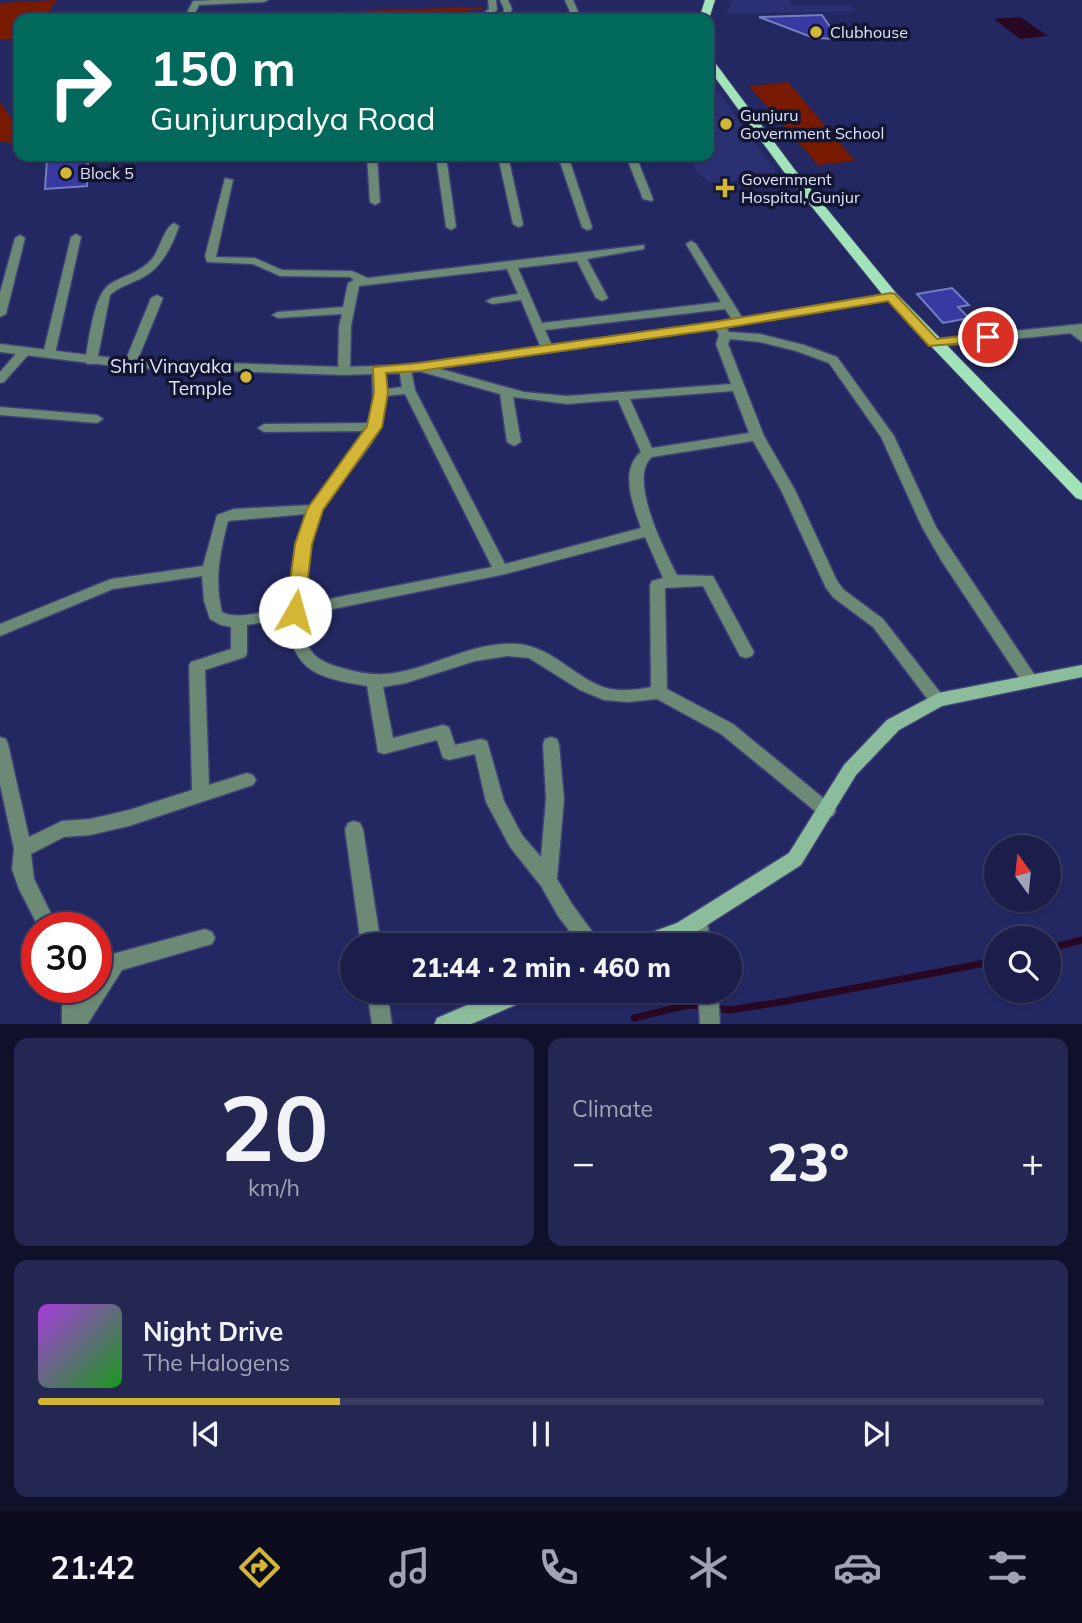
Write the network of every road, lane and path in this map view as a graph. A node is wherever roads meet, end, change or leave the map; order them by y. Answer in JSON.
{"nodes":[{"id":1,"x":264,"y":0,"type":"edge"},
{"id":2,"x":190,"y":14,"type":"edge"},
{"id":3,"x":714,"y":77,"type":"edge"},
{"id":4,"x":372,"y":161,"type":"edge"},
{"id":5,"x":441,"y":161,"type":"edge"},
{"id":6,"x":504,"y":161,"type":"edge"},
{"id":7,"x":566,"y":161,"type":"edge"},
{"id":8,"x":633,"y":161,"type":"edge"},
{"id":9,"x":228,"y":180,"type":"dead end"},
{"id":10,"x":648,"y":199,"type":"dead end"},
{"id":11,"x":375,"y":202,"type":"dead end"},
{"id":12,"x":518,"y":224,"type":"dead end"},
{"id":13,"x":174,"y":226,"type":"dead end"},
{"id":14,"x":451,"y":227,"type":"dead end"},
{"id":15,"x":587,"y":227,"type":"dead end"},
{"id":16,"x":76,"y":237,"type":"dead end"},
{"id":17,"x":20,"y":238,"type":"dead end"},
{"id":18,"x":691,"y":244,"type":"dead end"},
{"id":19,"x":640,"y":247,"type":"dead end"},
{"id":20,"x":581,"y":257,"type":"junction"},
{"id":21,"x":511,"y":265,"type":"junction"},
{"id":22,"x":365,"y":281,"type":"junction"},
{"id":23,"x":525,"y":296,"type":"junction"},
{"id":24,"x":891,"y":296,"type":"junction"},
{"id":25,"x":157,"y":298,"type":"dead end"},
{"id":26,"x":602,"y":298,"type":"dead end"},
{"id":27,"x":492,"y":301,"type":"dead end"},
{"id":28,"x":727,"y":305,"type":"junction"},
{"id":29,"x":347,"y":310,"type":"junction"},
{"id":30,"x":0,"y":314,"type":"edge"},
{"id":31,"x":278,"y":315,"type":"dead end"},
{"id":32,"x":739,"y":322,"type":"junction"},
{"id":33,"x":538,"y":327,"type":"junction"},
{"id":34,"x":1077,"y":328,"type":"edge"},
{"id":35,"x":722,"y":330,"type":"junction"},
{"id":36,"x":1082,"y":338,"type":"edge"},
{"id":37,"x":934,"y":343,"type":"junction"},
{"id":38,"x":0,"y":348,"type":"edge"},
{"id":39,"x":547,"y":348,"type":"junction"},
{"id":40,"x":25,"y":351,"type":"junction"},
{"id":41,"x":49,"y":354,"type":"junction"},
{"id":42,"x":91,"y":361,"type":"junction"},
{"id":43,"x":130,"y":363,"type":"junction"},
{"id":44,"x":412,"y":368,"type":"junction"},
{"id":45,"x":378,"y":370,"type":"junction"},
{"id":46,"x":344,"y":371,"type":"junction"},
{"id":47,"x":0,"y":379,"type":"edge"},
{"id":48,"x":738,"y":387,"type":"junction"},
{"id":49,"x":409,"y":390,"type":"junction"},
{"id":50,"x":506,"y":391,"type":"junction"},
{"id":51,"x":381,"y":393,"type":"junction"},
{"id":52,"x":623,"y":398,"type":"junction"},
{"id":53,"x":0,"y":411,"type":"edge"},
{"id":54,"x":97,"y":419,"type":"dead end"},
{"id":55,"x":375,"y":427,"type":"junction"},
{"id":56,"x":264,"y":428,"type":"dead end"},
{"id":57,"x":757,"y":436,"type":"junction"},
{"id":58,"x":514,"y":442,"type":"dead end"},
{"id":59,"x":648,"y":453,"type":"junction"},
{"id":60,"x":1082,"y":494,"type":"edge"},
{"id":61,"x":315,"y":509,"type":"junction"},
{"id":62,"x":651,"y":530,"type":"junction"},
{"id":63,"x":209,"y":569,"type":"junction"},
{"id":64,"x":501,"y":570,"type":"junction"},
{"id":65,"x":672,"y":581,"type":"junction"},
{"id":66,"x":295,"y":612,"type":"junction"},
{"id":67,"x":239,"y":621,"type":"junction"},
{"id":68,"x":0,"y":629,"type":"edge"},
{"id":69,"x":746,"y":652,"type":"dead end"},
{"id":70,"x":1082,"y":671,"type":"edge"},
{"id":71,"x":374,"y":681,"type":"junction"},
{"id":72,"x":1030,"y":681,"type":"junction"},
{"id":73,"x":660,"y":692,"type":"junction"},
{"id":74,"x":938,"y":700,"type":"junction"},
{"id":75,"x":0,"y":744,"type":"edge"},
{"id":76,"x":551,"y":744,"type":"dead end"},
{"id":77,"x":247,"y":780,"type":"dead end"},
{"id":78,"x":201,"y":795,"type":"junction"},
{"id":79,"x":827,"y":811,"type":"junction"},
{"id":80,"x":354,"y":829,"type":"dead end"},
{"id":81,"x":23,"y":849,"type":"junction"},
{"id":82,"x":548,"y":880,"type":"junction"},
{"id":83,"x":41,"y":912,"type":"edge"},
{"id":84,"x":698,"y":920,"type":"junction"},
{"id":85,"x":369,"y":933,"type":"edge"},
{"id":86,"x":583,"y":933,"type":"edge"},
{"id":87,"x":675,"y":933,"type":"edge"},
{"id":88,"x":700,"y":933,"type":"edge"},
{"id":89,"x":205,"y":938,"type":"dead end"},
{"id":90,"x":72,"y":1003,"type":"edge"},
{"id":91,"x":379,"y":1003,"type":"edge"},
{"id":92,"x":495,"y":1003,"type":"edge"},
{"id":93,"x":709,"y":1003,"type":"edge"},
{"id":94,"x":73,"y":1024,"type":"edge"},
{"id":95,"x":382,"y":1024,"type":"edge"},
{"id":96,"x":444,"y":1024,"type":"edge"},
{"id":97,"x":710,"y":1024,"type":"edge"}],
"edges":[{"from":1,"to":2,"type":"street"},
{"from":3,"to":24,"type":"main road"},
{"from":4,"to":11,"type":"street"},
{"from":5,"to":14,"type":"street"},
{"from":6,"to":12,"type":"street"},
{"from":7,"to":15,"type":"street"},
{"from":8,"to":10,"type":"street"},
{"from":9,"to":22,"type":"street"},
{"from":13,"to":42,"type":"street"},
{"from":16,"to":41,"type":"street"},
{"from":17,"to":30,"type":"street"},
{"from":18,"to":28,"type":"street"},
{"from":19,"to":20,"type":"street"},
{"from":20,"to":21,"type":"street"},
{"from":20,"to":26,"type":"street"},
{"from":21,"to":22,"type":"street"},
{"from":21,"to":23,"type":"street"},
{"from":22,"to":29,"type":"street"},
{"from":23,"to":27,"type":"street"},
{"from":23,"to":33,"type":"street"},
{"from":24,"to":32,"type":"street"},
{"from":24,"to":37,"type":"main road"},
{"from":25,"to":43,"type":"street"},
{"from":28,"to":32,"type":"street"},
{"from":28,"to":33,"type":"street"},
{"from":29,"to":31,"type":"street"},
{"from":29,"to":46,"type":"street"},
{"from":32,"to":35,"type":"street"},
{"from":33,"to":39,"type":"street"},
{"from":34,"to":36,"type":"street"},
{"from":34,"to":37,"type":"street"},
{"from":35,"to":39,"type":"street"},
{"from":35,"to":48,"type":"street"},
{"from":35,"to":72,"type":"street"},
{"from":37,"to":60,"type":"main road"},
{"from":38,"to":40,"type":"street"},
{"from":39,"to":44,"type":"street"},
{"from":40,"to":41,"type":"street"},
{"from":40,"to":47,"type":"street"},
{"from":41,"to":42,"type":"street"},
{"from":42,"to":43,"type":"street"},
{"from":43,"to":46,"type":"street"},
{"from":44,"to":45,"type":"street"},
{"from":44,"to":49,"type":"street"},
{"from":44,"to":50,"type":"street"},
{"from":45,"to":46,"type":"street"},
{"from":45,"to":51,"type":"street"},
{"from":48,"to":52,"type":"street"},
{"from":48,"to":57,"type":"street"},
{"from":49,"to":51,"type":"street"},
{"from":49,"to":64,"type":"street"},
{"from":50,"to":52,"type":"street"},
{"from":50,"to":58,"type":"street"},
{"from":51,"to":55,"type":"street"},
{"from":52,"to":59,"type":"street"},
{"from":53,"to":54,"type":"street"},
{"from":55,"to":56,"type":"street"},
{"from":55,"to":61,"type":"street"},
{"from":57,"to":59,"type":"street"},
{"from":57,"to":74,"type":"street"},
{"from":59,"to":62,"type":"street"},
{"from":61,"to":63,"type":"street"},
{"from":61,"to":66,"type":"street"},
{"from":62,"to":64,"type":"street"},
{"from":62,"to":65,"type":"street"},
{"from":63,"to":67,"type":"street"},
{"from":63,"to":68,"type":"street"},
{"from":64,"to":66,"type":"street"},
{"from":65,"to":69,"type":"street"},
{"from":65,"to":73,"type":"street"},
{"from":66,"to":67,"type":"street"},
{"from":66,"to":71,"type":"street"},
{"from":67,"to":78,"type":"street"},
{"from":70,"to":72,"type":"main road"},
{"from":71,"to":73,"type":"street"},
{"from":71,"to":82,"type":"street"},
{"from":72,"to":74,"type":"main road"},
{"from":73,"to":79,"type":"street"},
{"from":74,"to":79,"type":"main road"},
{"from":75,"to":81,"type":"street"},
{"from":76,"to":82,"type":"street"},
{"from":77,"to":78,"type":"street"},
{"from":78,"to":81,"type":"street"},
{"from":79,"to":84,"type":"main road"},
{"from":80,"to":85,"type":"street"},
{"from":81,"to":83,"type":"street"},
{"from":82,"to":86,"type":"street"},
{"from":84,"to":87,"type":"main road"},
{"from":84,"to":88,"type":"street"},
{"from":89,"to":94,"type":"street"},
{"from":90,"to":94,"type":"street"},
{"from":91,"to":95,"type":"street"},
{"from":92,"to":96,"type":"main road"},
{"from":93,"to":97,"type":"street"}]}
